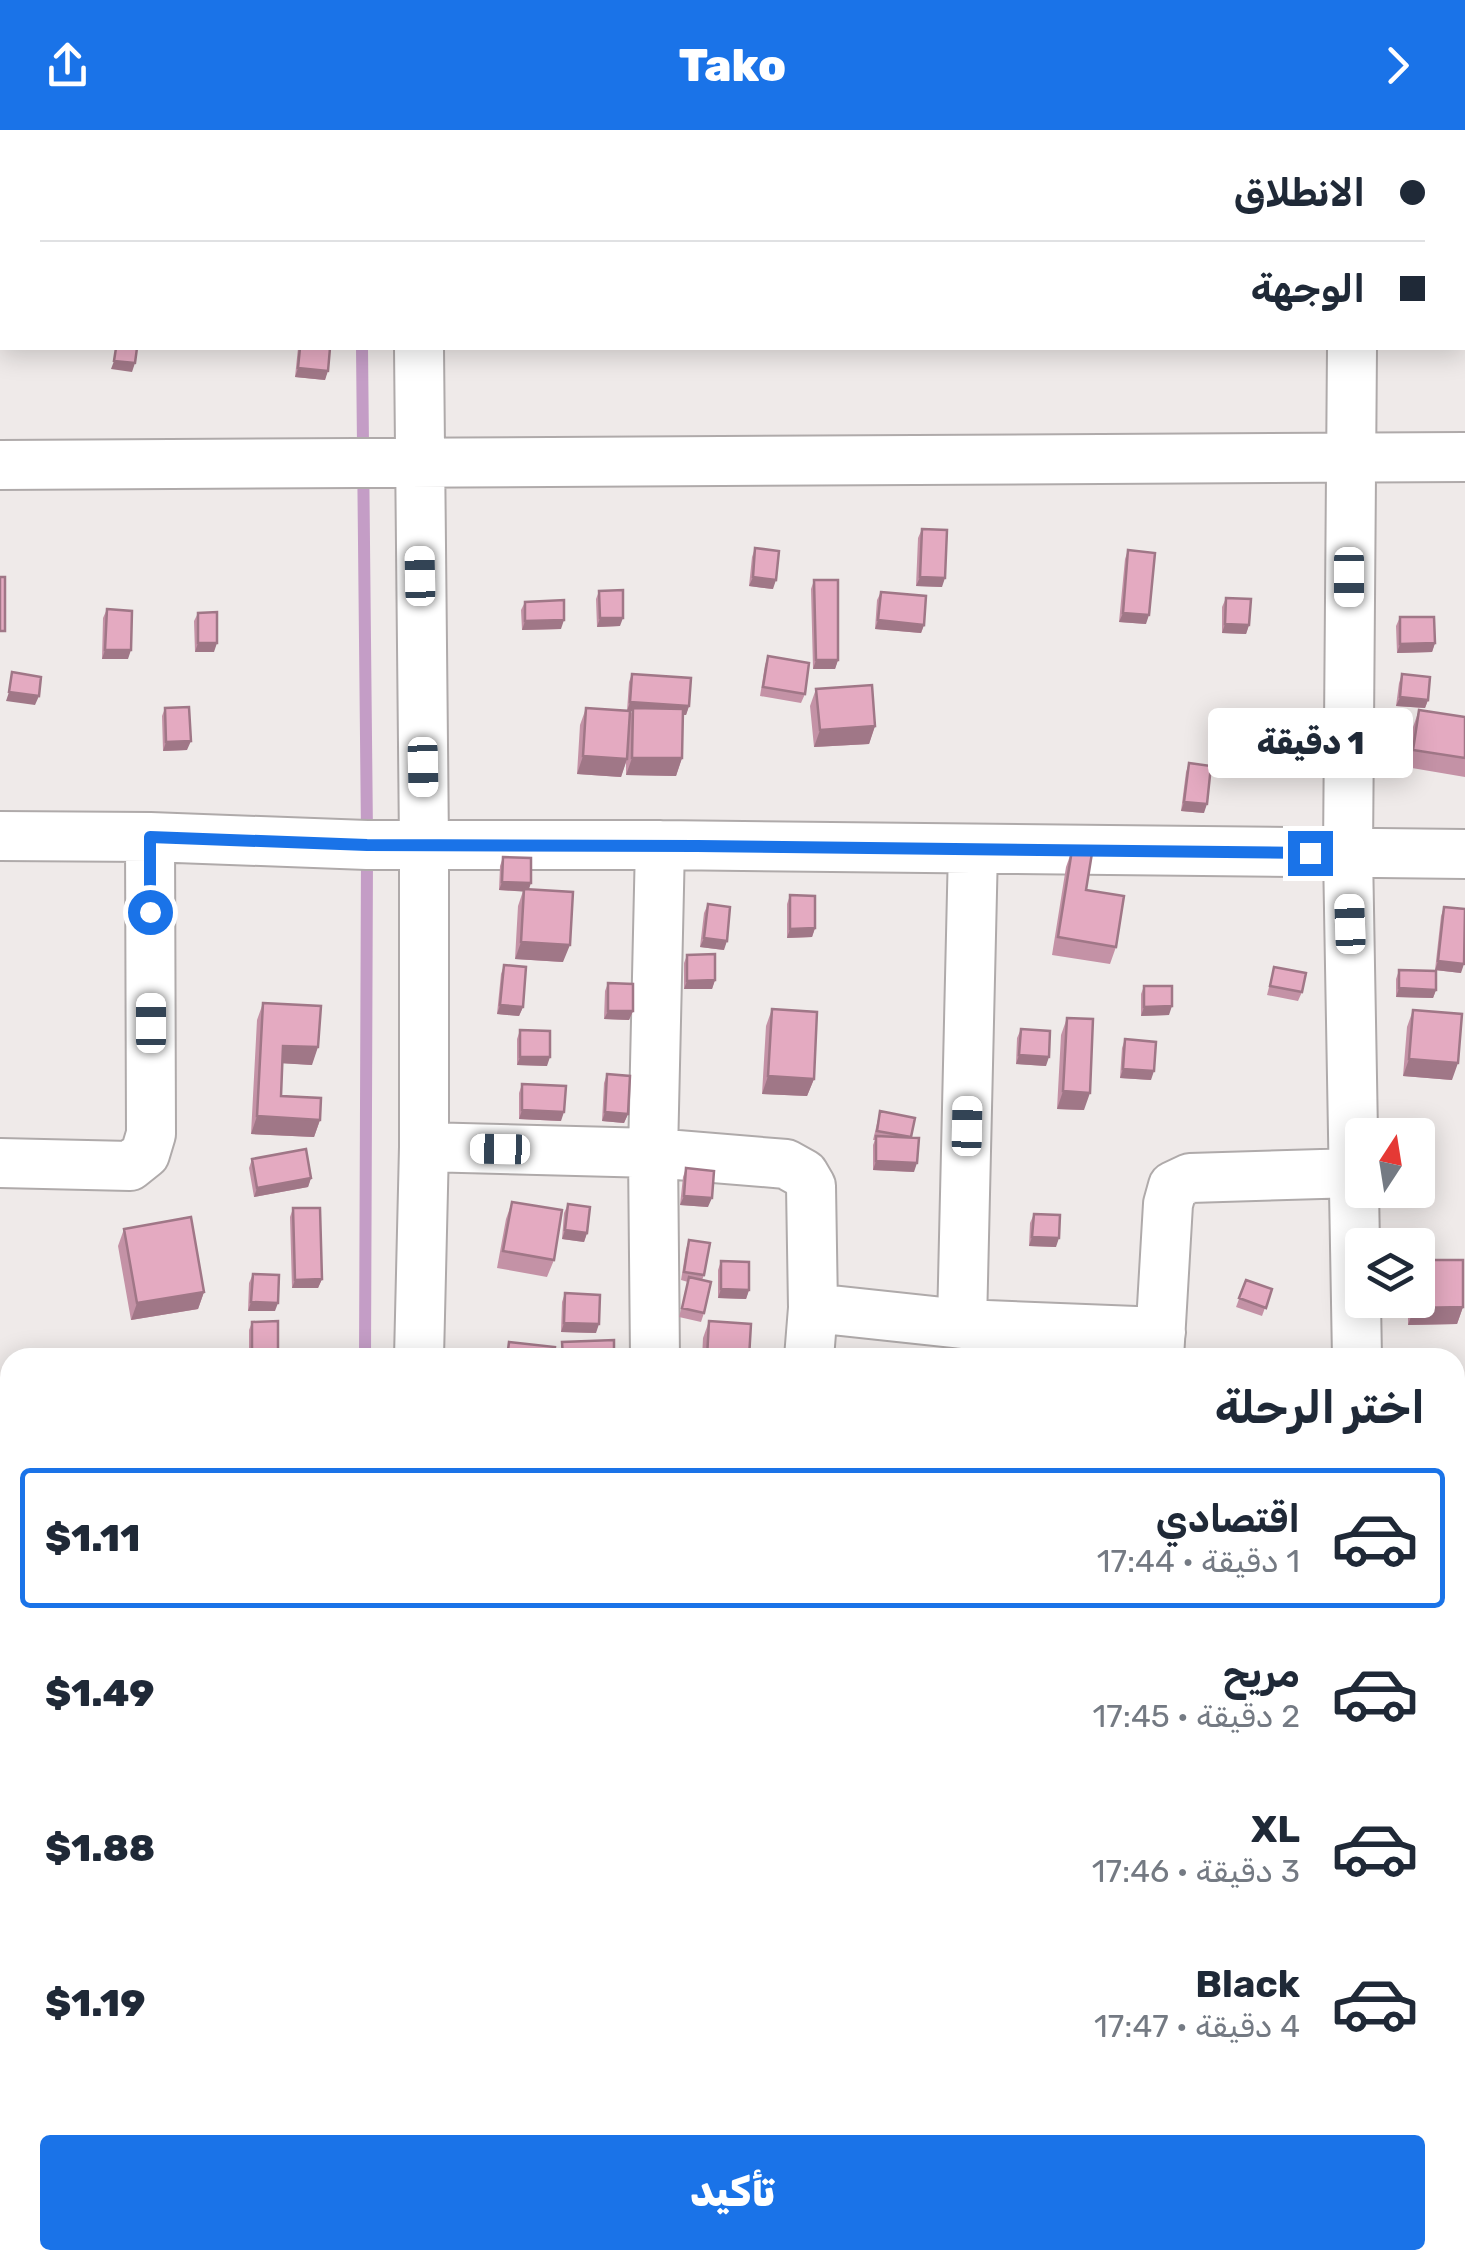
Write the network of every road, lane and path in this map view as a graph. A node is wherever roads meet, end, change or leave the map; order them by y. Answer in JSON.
{"nodes":[{"id":1,"x":419,"y":350,"type":"edge"},
{"id":2,"x":1352,"y":350,"type":"edge"},
{"id":3,"x":1465,"y":457,"type":"edge"},
{"id":4,"x":1350,"y":458,"type":"junction"},
{"id":5,"x":418,"y":462,"type":"junction"},
{"id":6,"x":0,"y":465,"type":"edge"},
{"id":7,"x":0,"y":836,"type":"edge"},
{"id":8,"x":150,"y":837,"type":"junction"},
{"id":9,"x":424,"y":844,"type":"junction"},
{"id":10,"x":660,"y":845,"type":"junction"},
{"id":11,"x":973,"y":850,"type":"junction"},
{"id":12,"x":1348,"y":853,"type":"junction"},
{"id":13,"x":1465,"y":854,"type":"edge"},
{"id":14,"x":1355,"y":1118,"type":"edge"},
{"id":15,"x":424,"y":1147,"type":"junction"},
{"id":16,"x":654,"y":1152,"type":"junction"},
{"id":17,"x":0,"y":1164,"type":"edge"},
{"id":18,"x":1345,"y":1174,"type":"edge"},
{"id":19,"x":1356,"y":1208,"type":"edge"},
{"id":20,"x":813,"y":1308,"type":"junction"},
{"id":21,"x":962,"y":1324,"type":"junction"},
{"id":22,"x":1160,"y":1345,"type":"edge"},
{"id":23,"x":419,"y":1348,"type":"edge"},
{"id":24,"x":655,"y":1348,"type":"edge"},
{"id":25,"x":810,"y":1348,"type":"edge"},
{"id":26,"x":1357,"y":1348,"type":"edge"}],
"edges":[{"from":1,"to":5,"type":"street"},
{"from":2,"to":4,"type":"street"},
{"from":3,"to":4,"type":"street"},
{"from":4,"to":5,"type":"street"},
{"from":4,"to":12,"type":"street"},
{"from":5,"to":6,"type":"street"},
{"from":5,"to":9,"type":"street"},
{"from":7,"to":8,"type":"street"},
{"from":8,"to":9,"type":"street"},
{"from":8,"to":17,"type":"street"},
{"from":9,"to":10,"type":"street"},
{"from":9,"to":15,"type":"street"},
{"from":10,"to":11,"type":"street"},
{"from":10,"to":16,"type":"street"},
{"from":11,"to":12,"type":"street"},
{"from":11,"to":21,"type":"street"},
{"from":12,"to":13,"type":"street"},
{"from":12,"to":14,"type":"street"},
{"from":15,"to":16,"type":"street"},
{"from":15,"to":23,"type":"street"},
{"from":16,"to":20,"type":"street"},
{"from":16,"to":24,"type":"street"},
{"from":18,"to":22,"type":"street"},
{"from":19,"to":26,"type":"street"},
{"from":20,"to":21,"type":"street"},
{"from":20,"to":25,"type":"street"},
{"from":21,"to":22,"type":"street"}]}
